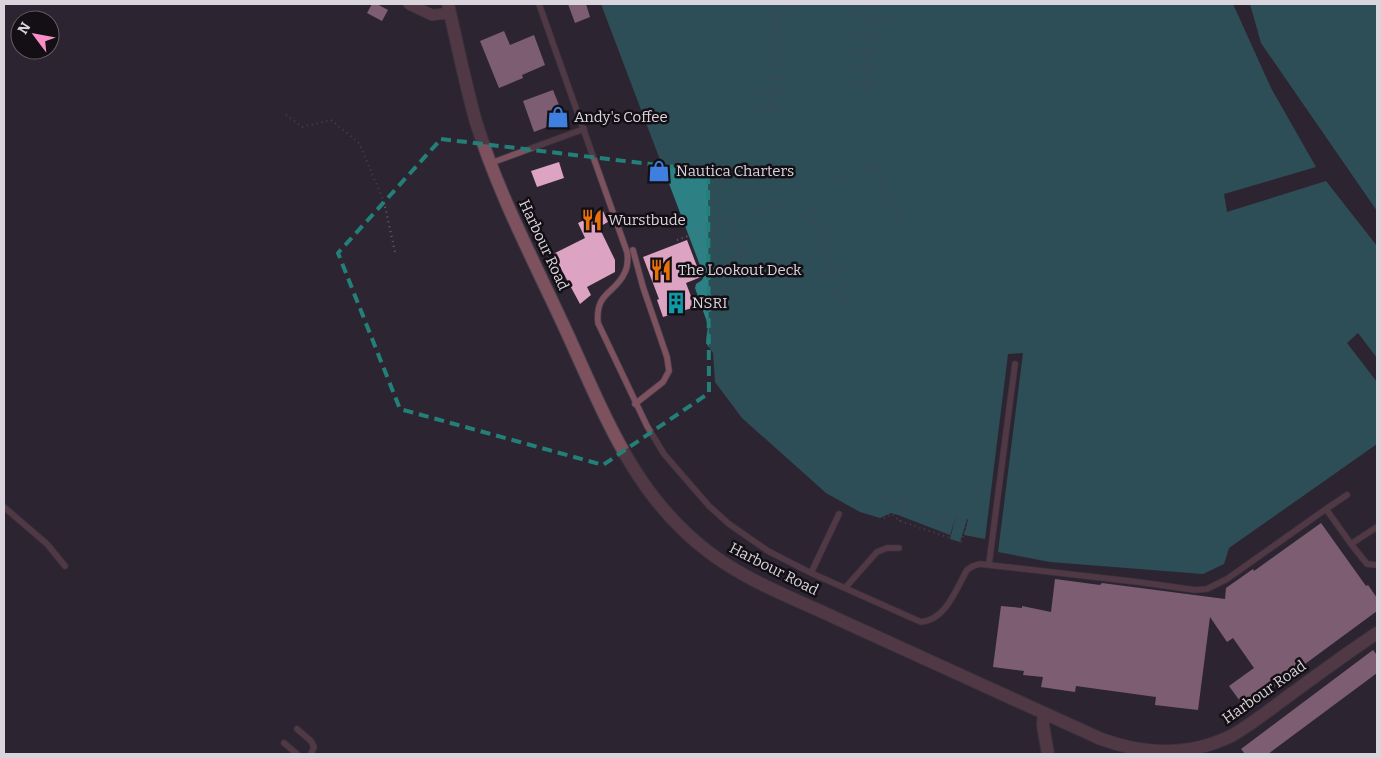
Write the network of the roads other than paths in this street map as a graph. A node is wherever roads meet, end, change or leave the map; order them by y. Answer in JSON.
{"nodes":[{"id":1,"x":410,"y":4,"type":"edge"},
{"id":2,"x":539,"y":4,"type":"edge"},
{"id":3,"x":449,"y":8,"type":"edge"},
{"id":4,"x":584,"y":129,"type":"junction"},
{"id":5,"x":491,"y":162,"type":"junction"},
{"id":6,"x":633,"y":250,"type":"dead end"},
{"id":7,"x":1015,"y":364,"type":"dead end"},
{"id":8,"x":635,"y":404,"type":"junction"},
{"id":9,"x":1347,"y":495,"type":"dead end"},
{"id":10,"x":4,"y":508,"type":"edge"},
{"id":11,"x":1326,"y":509,"type":"junction"},
{"id":12,"x":839,"y":514,"type":"dead end"},
{"id":13,"x":1377,"y":527,"type":"edge"},
{"id":14,"x":1351,"y":544,"type":"junction"},
{"id":15,"x":900,"y":548,"type":"dead end"},
{"id":16,"x":989,"y":564,"type":"junction"},
{"id":17,"x":1377,"y":565,"type":"edge"},
{"id":18,"x":65,"y":566,"type":"dead end"},
{"id":19,"x":811,"y":573,"type":"junction"},
{"id":20,"x":845,"y":588,"type":"junction"},
{"id":21,"x":1377,"y":633,"type":"edge"},
{"id":22,"x":1044,"y":713,"type":"junction"},
{"id":23,"x":297,"y":729,"type":"dead end"},
{"id":24,"x":284,"y":743,"type":"dead end"},
{"id":25,"x":297,"y":754,"type":"edge"},
{"id":26,"x":311,"y":754,"type":"edge"},
{"id":27,"x":1048,"y":754,"type":"edge"}],
"edges":[{"from":1,"to":3,"type":"street"},
{"from":2,"to":4,"type":"lane"},
{"from":3,"to":5,"type":"street","name":"Harbour Road"},
{"from":4,"to":5,"type":"lane"},
{"from":4,"to":8,"type":"lane"},
{"from":5,"to":22,"type":"street","name":"Harbour Road"},
{"from":6,"to":8,"type":"lane"},
{"from":7,"to":16,"type":"lane"},
{"from":8,"to":19,"type":"lane"},
{"from":9,"to":11,"type":"lane"},
{"from":10,"to":18,"type":"lane"},
{"from":11,"to":14,"type":"lane"},
{"from":11,"to":16,"type":"lane"},
{"from":12,"to":19,"type":"lane"},
{"from":13,"to":14,"type":"lane"},
{"from":14,"to":17,"type":"lane"},
{"from":15,"to":20,"type":"lane"},
{"from":16,"to":20,"type":"lane"},
{"from":19,"to":20,"type":"lane"},
{"from":21,"to":22,"type":"street","name":"Harbour Road"},
{"from":22,"to":27,"type":"street"},
{"from":23,"to":26,"type":"lane"},
{"from":24,"to":25,"type":"lane"}]}
